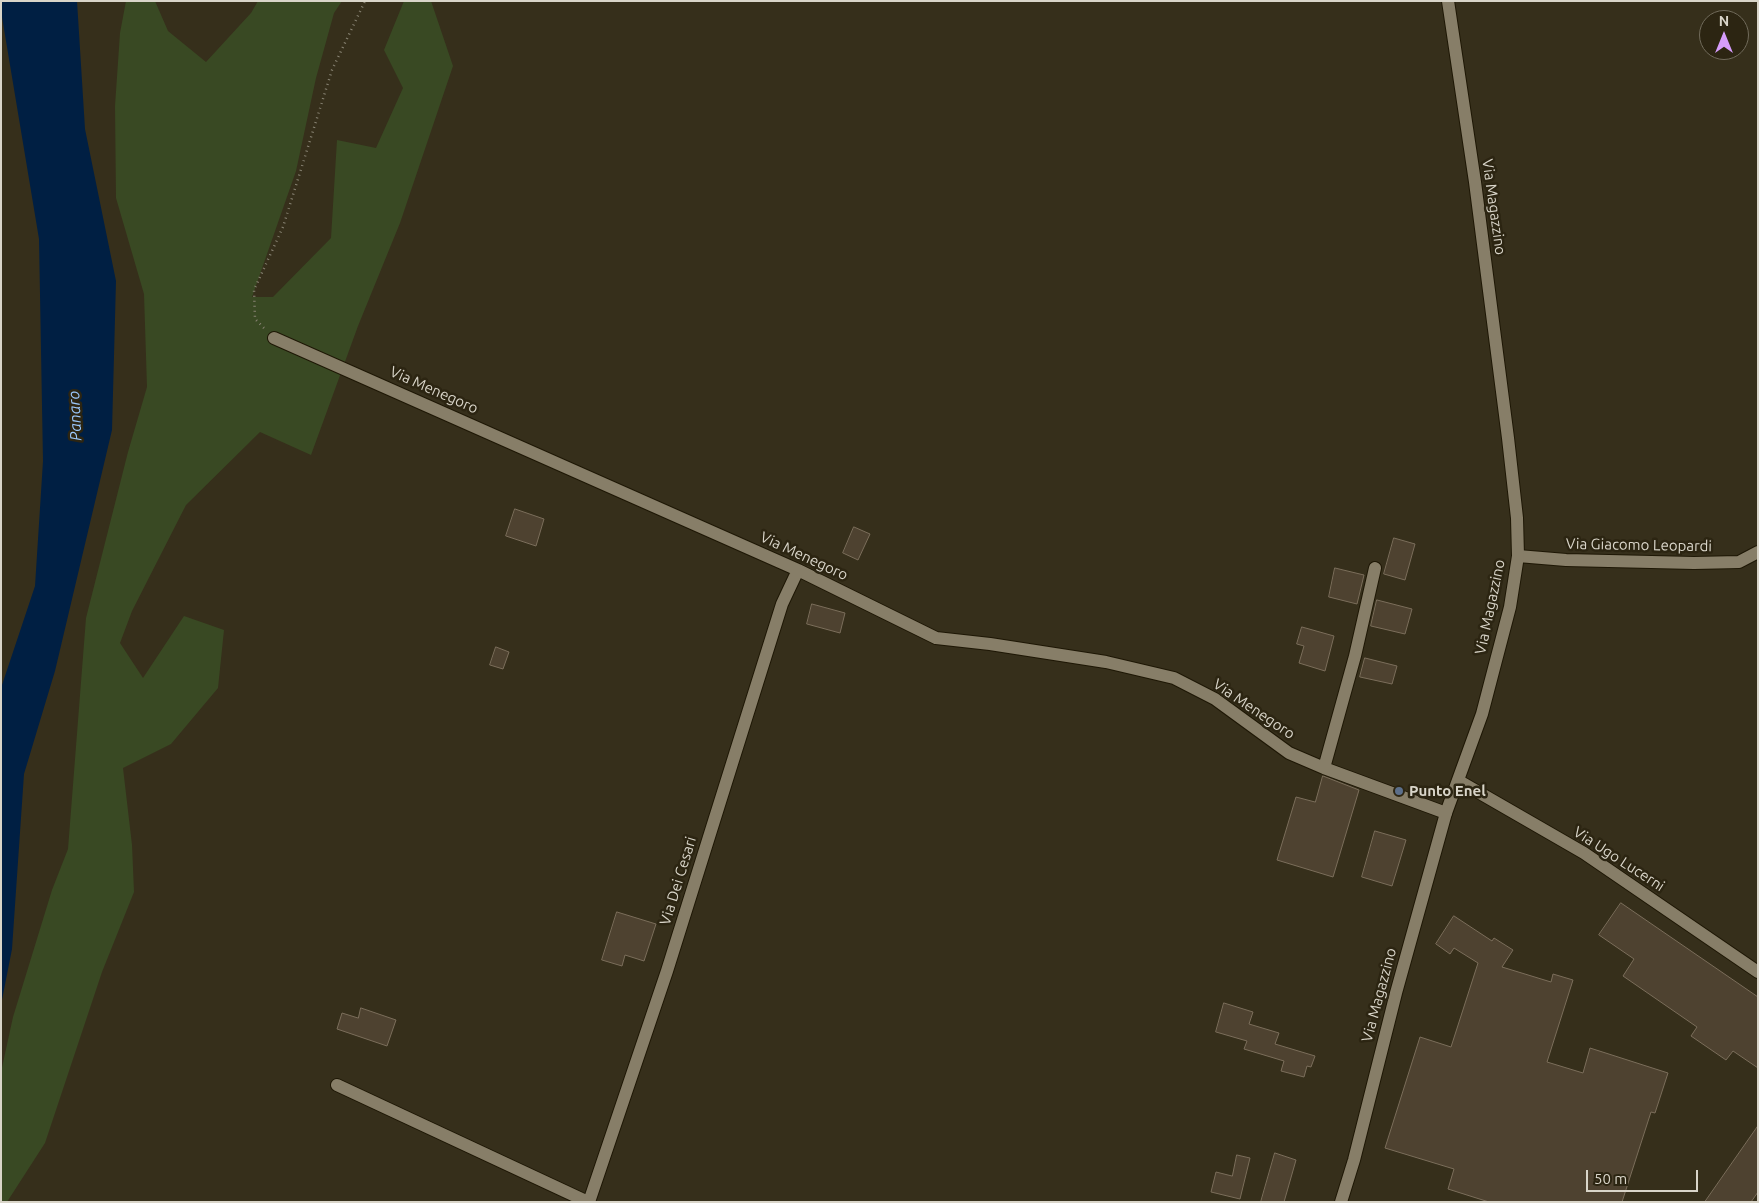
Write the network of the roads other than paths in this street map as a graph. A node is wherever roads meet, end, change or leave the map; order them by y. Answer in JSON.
{"nodes":[{"id":1,"x":1448,"y":1,"type":"edge"},
{"id":2,"x":274,"y":338,"type":"road end"},
{"id":3,"x":1758,"y":552,"type":"edge"},
{"id":4,"x":1518,"y":556,"type":"junction"},
{"id":5,"x":1375,"y":568,"type":"dead end"},
{"id":6,"x":798,"y":570,"type":"junction"},
{"id":7,"x":1324,"y":768,"type":"junction"},
{"id":8,"x":1459,"y":781,"type":"junction"},
{"id":9,"x":1446,"y":813,"type":"junction"},
{"id":10,"x":1758,"y":972,"type":"edge"},
{"id":11,"x":337,"y":1085,"type":"dead end"},
{"id":12,"x":1343,"y":1201,"type":"edge"},
{"id":13,"x":589,"y":1202,"type":"edge"}],
"edges":[{"from":1,"to":4,"type":"street","name":"Via Magazzino"},
{"from":2,"to":6,"type":"street","name":"Via Menegoro"},
{"from":3,"to":4,"type":"street","name":"Via Giacomo Leopardi"},
{"from":4,"to":8,"type":"street","name":"Via Magazzino"},
{"from":5,"to":7,"type":"street"},
{"from":6,"to":7,"type":"street","name":"Via Menegoro"},
{"from":6,"to":13,"type":"street","name":"Via Dei Cesari"},
{"from":7,"to":9,"type":"street","name":"Via Menegoro"},
{"from":8,"to":9,"type":"street","name":"Via Magazzino"},
{"from":8,"to":10,"type":"street","name":"Via Ugo Lucerni"},
{"from":9,"to":12,"type":"street","name":"Via Magazzino"},
{"from":11,"to":13,"type":"street","name":"Via Dei Cesari"}]}
